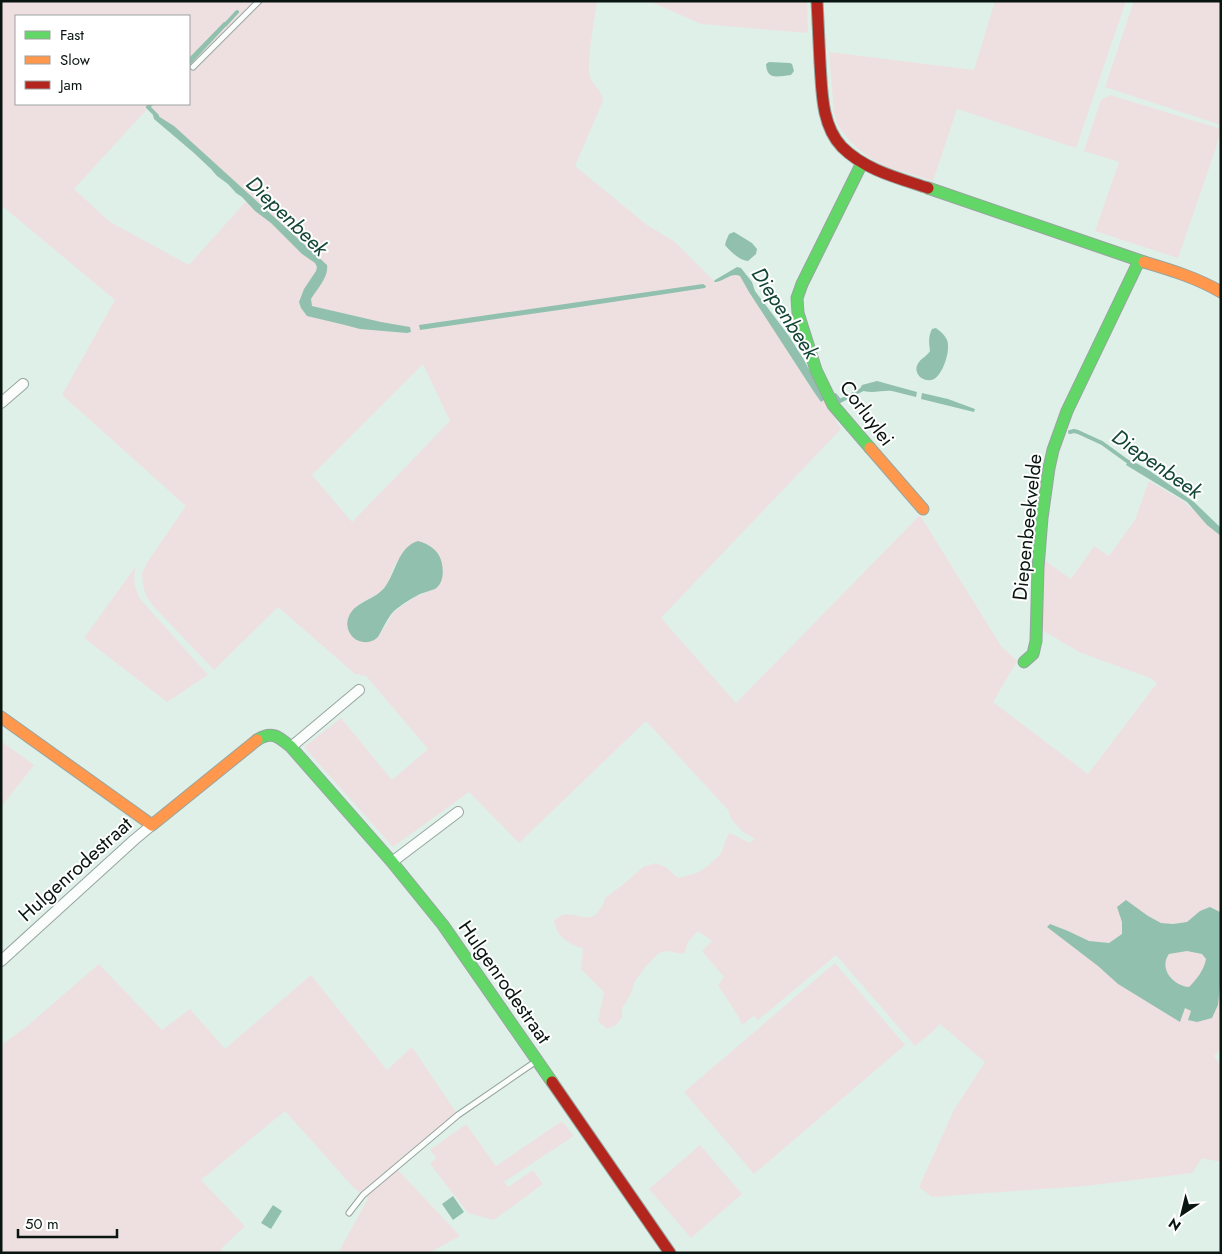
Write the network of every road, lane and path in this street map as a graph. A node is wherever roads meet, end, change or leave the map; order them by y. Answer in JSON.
{"nodes":[{"id":1,"x":259,"y":1,"type":"edge"},
{"id":2,"x":817,"y":1,"type":"edge"},
{"id":3,"x":193,"y":67,"type":"dead end"},
{"id":4,"x":862,"y":163,"type":"junction"},
{"id":5,"x":1139,"y":261,"type":"junction"},
{"id":6,"x":1221,"y":292,"type":"edge"},
{"id":7,"x":23,"y":384,"type":"dead end"},
{"id":8,"x":1,"y":403,"type":"edge"},
{"id":9,"x":923,"y":510,"type":"dead end"},
{"id":10,"x":1024,"y":662,"type":"dead end"},
{"id":11,"x":359,"y":690,"type":"dead end"},
{"id":12,"x":1,"y":717,"type":"edge"},
{"id":13,"x":291,"y":747,"type":"junction"},
{"id":14,"x":458,"y":812,"type":"dead end"},
{"id":15,"x":152,"y":825,"type":"junction"},
{"id":16,"x":392,"y":862,"type":"junction"},
{"id":17,"x":1,"y":961,"type":"edge"},
{"id":18,"x":537,"y":1060,"type":"junction"},
{"id":19,"x":349,"y":1213,"type":"dead end"},
{"id":20,"x":670,"y":1253,"type":"edge"}],
"edges":[{"from":1,"to":3,"type":"lane"},
{"from":2,"to":4,"type":"street"},
{"from":4,"to":5,"type":"street"},
{"from":4,"to":9,"type":"street","name":"Corluylei"},
{"from":5,"to":6,"type":"street"},
{"from":5,"to":10,"type":"street","name":"Diepenbeekvelde"},
{"from":7,"to":8,"type":"street"},
{"from":11,"to":13,"type":"street"},
{"from":12,"to":15,"type":"street","name":"Hulgenrodestraat"},
{"from":13,"to":15,"type":"street","name":"Hulgenrodestraat"},
{"from":13,"to":16,"type":"street","name":"Hulgenrodestraat"},
{"from":14,"to":16,"type":"street"},
{"from":15,"to":17,"type":"street","name":"Hulgenrodestraat"},
{"from":16,"to":18,"type":"street","name":"Hulgenrodestraat"},
{"from":18,"to":19,"type":"lane"},
{"from":18,"to":20,"type":"street","name":"Hulgenrodestraat"}]}
